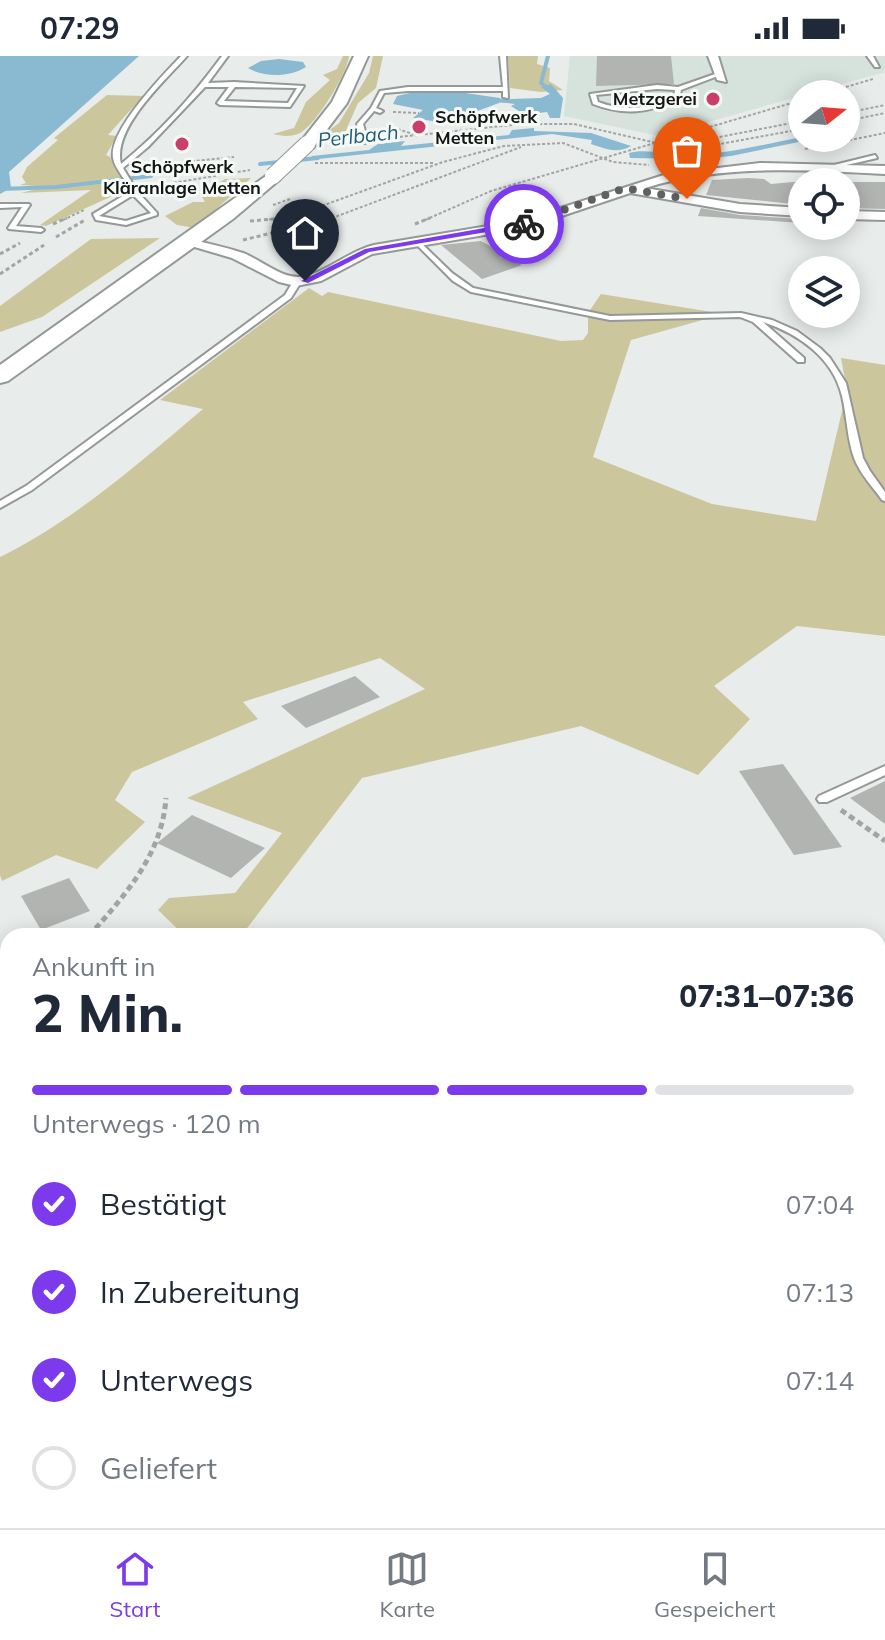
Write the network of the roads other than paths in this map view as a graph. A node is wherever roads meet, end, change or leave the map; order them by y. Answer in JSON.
{"nodes":[{"id":1,"x":184,"y":56,"type":"edge"},
{"id":2,"x":225,"y":56,"type":"edge"},
{"id":3,"x":361,"y":56,"type":"edge"},
{"id":4,"x":503,"y":56,"type":"edge"},
{"id":5,"x":713,"y":56,"type":"edge"},
{"id":6,"x":870,"y":56,"type":"edge"},
{"id":7,"x":877,"y":66,"type":"dead end"},
{"id":8,"x":721,"y":77,"type":"joint"},
{"id":9,"x":234,"y":84,"type":"junction"},
{"id":10,"x":204,"y":85,"type":"junction"},
{"id":11,"x":505,"y":89,"type":"junction"},
{"id":12,"x":678,"y":89,"type":"junction"},
{"id":13,"x":506,"y":97,"type":"dead end"},
{"id":14,"x":365,"y":141,"type":"road end"},
{"id":15,"x":875,"y":157,"type":"dead end"},
{"id":16,"x":120,"y":167,"type":"junction"},
{"id":17,"x":829,"y":167,"type":"junction"},
{"id":18,"x":885,"y":170,"type":"edge"},
{"id":19,"x":625,"y":188,"type":"junction"},
{"id":20,"x":135,"y":190,"type":"junction"},
{"id":21,"x":0,"y":206,"type":"edge"},
{"id":22,"x":788,"y":211,"type":"edge"},
{"id":23,"x":860,"y":215,"type":"edge"},
{"id":24,"x":885,"y":216,"type":"edge"},
{"id":25,"x":41,"y":230,"type":"road end"},
{"id":26,"x":188,"y":243,"type":"junction"},
{"id":27,"x":418,"y":243,"type":"junction"},
{"id":28,"x":297,"y":282,"type":"junction"},
{"id":29,"x":741,"y":315,"type":"junction"},
{"id":30,"x":801,"y":360,"type":"dead end"},
{"id":31,"x":0,"y":376,"type":"edge"},
{"id":32,"x":885,"y":498,"type":"edge"},
{"id":33,"x":0,"y":505,"type":"edge"},
{"id":34,"x":885,"y":770,"type":"edge"},
{"id":35,"x":823,"y":799,"type":"road end"}],
"edges":[{"from":1,"to":16,"type":"lane"},
{"from":2,"to":10,"type":"lane"},
{"from":3,"to":26,"type":"main road","bridge":true},
{"from":4,"to":11,"type":"lane"},
{"from":5,"to":8,"type":"street"},
{"from":6,"to":7,"type":"lane"},
{"from":8,"to":12,"type":"lane"},
{"from":9,"to":9,"type":"lane"},
{"from":9,"to":10,"type":"lane"},
{"from":10,"to":16,"type":"lane"},
{"from":11,"to":13,"type":"lane"},
{"from":11,"to":14,"type":"lane"},
{"from":12,"to":12,"type":"lane"},
{"from":15,"to":17,"type":"lane"},
{"from":16,"to":20,"type":"lane"},
{"from":17,"to":18,"type":"street"},
{"from":17,"to":19,"type":"street"},
{"from":19,"to":22,"type":"street"},
{"from":19,"to":27,"type":"street"},
{"from":20,"to":20,"type":"lane"},
{"from":21,"to":25,"type":"lane"},
{"from":23,"to":24,"type":"street"},
{"from":26,"to":28,"type":"street"},
{"from":26,"to":31,"type":"main road"},
{"from":27,"to":28,"type":"street"},
{"from":27,"to":29,"type":"lane"},
{"from":28,"to":33,"type":"lane"},
{"from":29,"to":30,"type":"lane"},
{"from":29,"to":32,"type":"lane"},
{"from":34,"to":35,"type":"lane"}]}
